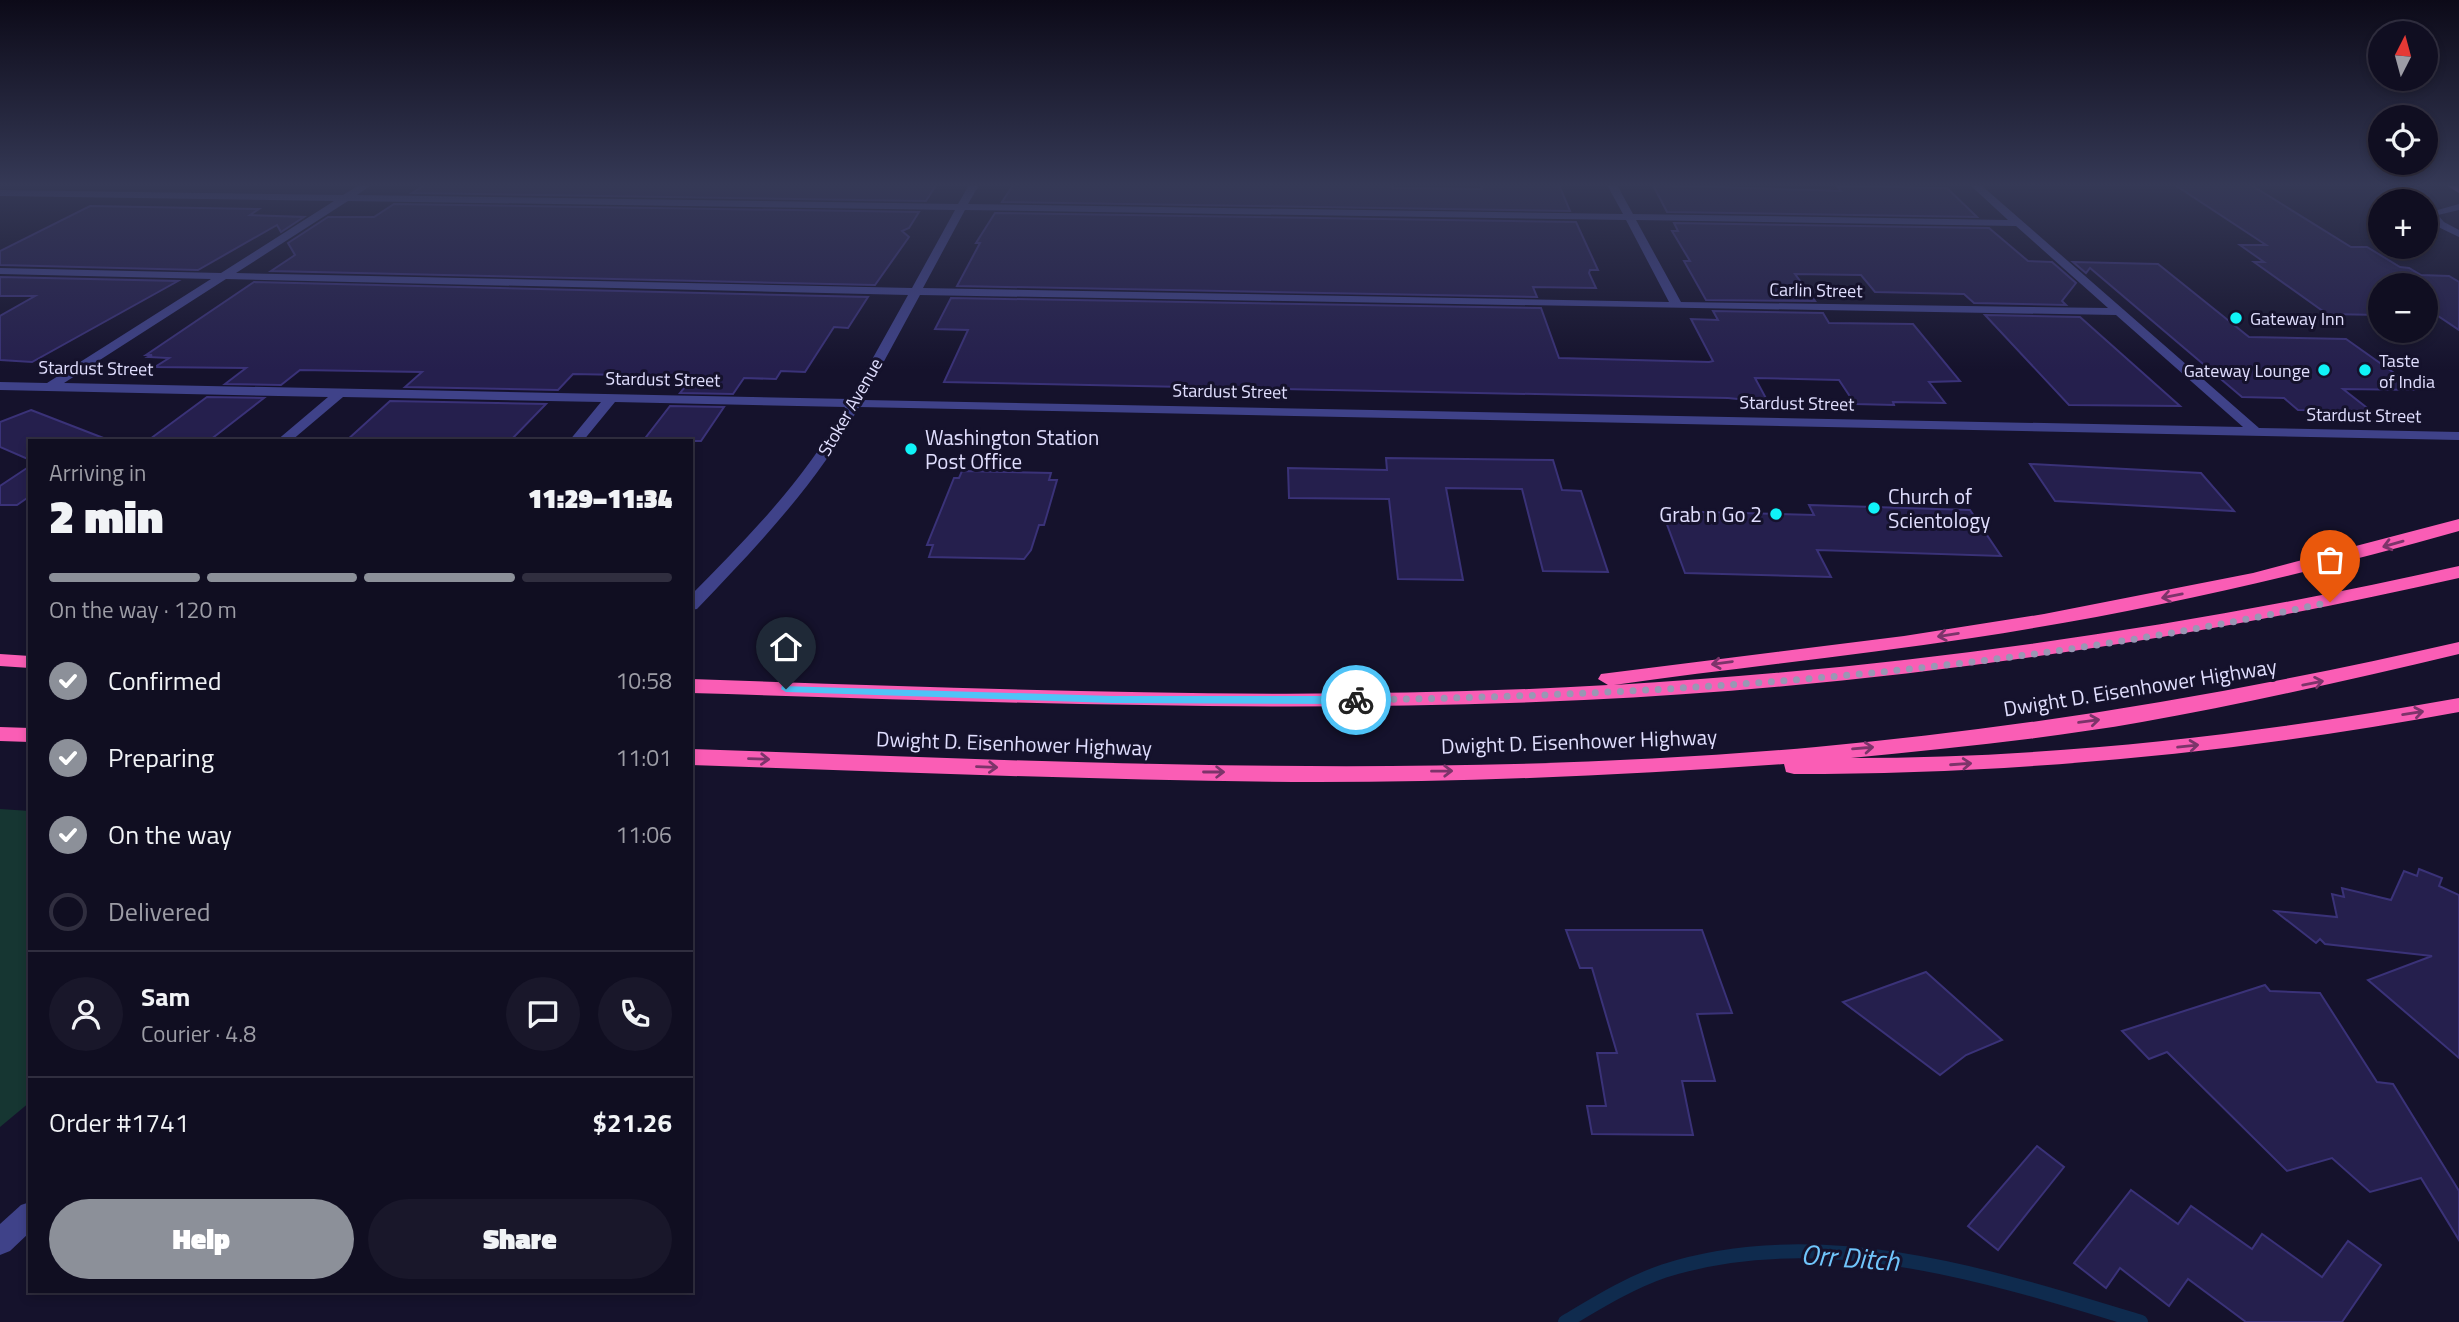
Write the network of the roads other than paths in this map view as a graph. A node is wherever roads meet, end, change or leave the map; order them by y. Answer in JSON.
{"nodes":[{"id":1,"x":270,"y":247,"type":"edge"},
{"id":2,"x":940,"y":247,"type":"edge"},
{"id":3,"x":1646,"y":247,"type":"edge"},
{"id":4,"x":2046,"y":247,"type":"edge"},
{"id":5,"x":0,"y":271,"type":"edge"},
{"id":6,"x":226,"y":275,"type":"junction"},
{"id":7,"x":916,"y":290,"type":"junction"},
{"id":8,"x":1677,"y":305,"type":"junction"},
{"id":9,"x":2120,"y":312,"type":"junction"},
{"id":10,"x":0,"y":386,"type":"edge"},
{"id":11,"x":51,"y":386,"type":"junction"},
{"id":12,"x":341,"y":393,"type":"junction"},
{"id":13,"x":611,"y":397,"type":"junction"},
{"id":14,"x":854,"y":403,"type":"junction"},
{"id":15,"x":2256,"y":432,"type":"junction"},
{"id":16,"x":2459,"y":436,"type":"edge"},
{"id":17,"x":285,"y":439,"type":"edge"},
{"id":18,"x":578,"y":439,"type":"edge"},
{"id":19,"x":2459,"y":525,"type":"edge"},
{"id":20,"x":2459,"y":572,"type":"edge"},
{"id":21,"x":693,"y":603,"type":"edge"},
{"id":22,"x":2459,"y":648,"type":"edge"},
{"id":23,"x":0,"y":660,"type":"edge"},
{"id":24,"x":28,"y":662,"type":"edge"},
{"id":25,"x":693,"y":686,"type":"edge"},
{"id":26,"x":1464,"y":698,"type":"junction"},
{"id":27,"x":2459,"y":705,"type":"edge"},
{"id":28,"x":0,"y":734,"type":"edge"},
{"id":29,"x":28,"y":735,"type":"edge"},
{"id":30,"x":693,"y":757,"type":"edge"},
{"id":31,"x":1673,"y":764,"type":"junction"},
{"id":32,"x":28,"y":1216,"type":"edge"},
{"id":33,"x":0,"y":1242,"type":"edge"}],
"edges":[{"from":1,"to":6,"type":"street"},
{"from":2,"to":7,"type":"street","name":"Stoker Avenue"},
{"from":3,"to":8,"type":"street"},
{"from":4,"to":9,"type":"street"},
{"from":5,"to":6,"type":"street","name":"Carlin Street"},
{"from":6,"to":7,"type":"street","name":"Carlin Street"},
{"from":6,"to":11,"type":"street"},
{"from":7,"to":8,"type":"street","name":"Carlin Street"},
{"from":7,"to":14,"type":"street","name":"Stoker Avenue"},
{"from":8,"to":9,"type":"street","name":"Carlin Street"},
{"from":9,"to":15,"type":"street"},
{"from":10,"to":11,"type":"street","name":"Stardust Street"},
{"from":11,"to":12,"type":"street","name":"Stardust Street"},
{"from":12,"to":13,"type":"street","name":"Stardust Street"},
{"from":12,"to":17,"type":"street"},
{"from":13,"to":14,"type":"street","name":"Stardust Street"},
{"from":13,"to":18,"type":"street"},
{"from":14,"to":15,"type":"street","name":"Stardust Street"},
{"from":14,"to":21,"type":"street","name":"Stoker Avenue"},
{"from":15,"to":16,"type":"street","name":"Stardust Street"},
{"from":19,"to":26,"type":"highway","one_way":true},
{"from":20,"to":26,"type":"highway"},
{"from":31,"to":22,"type":"highway","name":"Dwight D. Eisenhower Highway","one_way":true},
{"from":23,"to":24,"type":"highway"},
{"from":25,"to":26,"type":"highway"},
{"from":31,"to":27,"type":"highway","one_way":true},
{"from":28,"to":29,"type":"highway"},
{"from":30,"to":31,"type":"highway","name":"Dwight D. Eisenhower Highway","one_way":true},
{"from":32,"to":33,"type":"street"}]}
